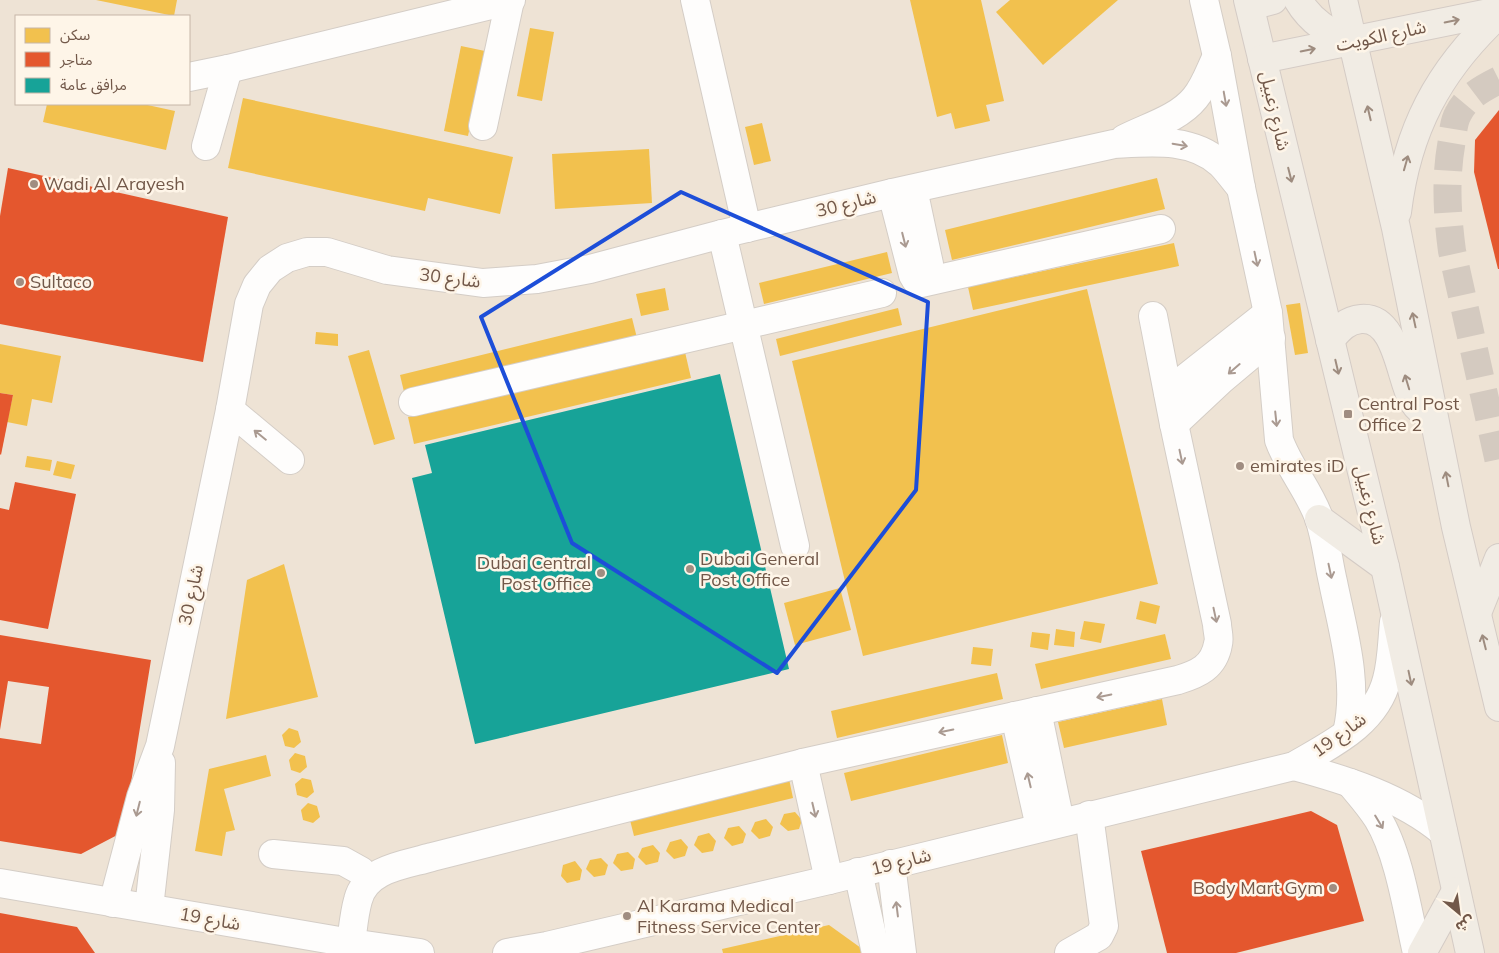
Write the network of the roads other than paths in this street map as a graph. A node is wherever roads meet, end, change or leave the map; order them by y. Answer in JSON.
{"nodes":[{"id":1,"x":511,"y":0,"type":"edge"},
{"id":2,"x":695,"y":0,"type":"edge"},
{"id":3,"x":1204,"y":0,"type":"edge"},
{"id":4,"x":1298,"y":0,"type":"edge"},
{"id":5,"x":1343,"y":0,"type":"edge"},
{"id":6,"x":1257,"y":2,"type":"edge"},
{"id":7,"x":1499,"y":13,"type":"edge"},
{"id":8,"x":1353,"y":42,"type":"junction"},
{"id":9,"x":1217,"y":56,"type":"junction"},
{"id":10,"x":1262,"y":59,"type":"junction"},
{"id":11,"x":228,"y":69,"type":"junction"},
{"id":12,"x":190,"y":77,"type":"edge"},
{"id":13,"x":483,"y":126,"type":"dead end"},
{"id":14,"x":1114,"y":144,"type":"junction"},
{"id":15,"x":206,"y":146,"type":"dead end"},
{"id":16,"x":1241,"y":188,"type":"junction"},
{"id":17,"x":903,"y":191,"type":"junction"},
{"id":18,"x":1162,"y":228,"type":"dead end"},
{"id":19,"x":1396,"y":228,"type":"junction"},
{"id":20,"x":734,"y":231,"type":"junction"},
{"id":21,"x":882,"y":293,"type":"dead end"},
{"id":22,"x":1153,"y":316,"type":"dead end"},
{"id":23,"x":743,"y":325,"type":"junction"},
{"id":24,"x":1270,"y":325,"type":"junction"},
{"id":25,"x":1330,"y":340,"type":"junction"},
{"id":26,"x":1168,"y":392,"type":"junction"},
{"id":27,"x":413,"y":402,"type":"dead end"},
{"id":28,"x":230,"y":410,"type":"junction"},
{"id":29,"x":1435,"y":418,"type":"junction"},
{"id":30,"x":1174,"y":424,"type":"junction"},
{"id":31,"x":290,"y":460,"type":"dead end"},
{"id":32,"x":1319,"y":519,"type":"junction"},
{"id":33,"x":795,"y":546,"type":"dead end"},
{"id":34,"x":1499,"y":558,"type":"edge"},
{"id":35,"x":1385,"y":567,"type":"junction"},
{"id":36,"x":1395,"y":611,"type":"junction"},
{"id":37,"x":1477,"y":613,"type":"junction"},
{"id":38,"x":1497,"y":692,"type":"edge"},
{"id":39,"x":1026,"y":714,"type":"junction"},
{"id":40,"x":1347,"y":733,"type":"junction"},
{"id":41,"x":160,"y":746,"type":"junction"},
{"id":42,"x":813,"y":761,"type":"junction"},
{"id":43,"x":1294,"y":766,"type":"junction"},
{"id":44,"x":1350,"y":783,"type":"junction"},
{"id":45,"x":1089,"y":815,"type":"junction"},
{"id":46,"x":1050,"y":825,"type":"junction"},
{"id":47,"x":1443,"y":832,"type":"junction"},
{"id":48,"x":273,"y":854,"type":"dead end"},
{"id":49,"x":892,"y":864,"type":"junction"},
{"id":50,"x":844,"y":876,"type":"junction"},
{"id":51,"x":369,"y":880,"type":"junction"},
{"id":52,"x":0,"y":883,"type":"edge"},
{"id":53,"x":1456,"y":891,"type":"junction"},
{"id":54,"x":112,"y":903,"type":"junction"},
{"id":55,"x":149,"y":908,"type":"junction"},
{"id":56,"x":350,"y":943,"type":"junction"},
{"id":57,"x":420,"y":953,"type":"edge"},
{"id":58,"x":512,"y":953,"type":"edge"},
{"id":59,"x":876,"y":953,"type":"edge"},
{"id":60,"x":902,"y":953,"type":"edge"},
{"id":61,"x":1069,"y":953,"type":"edge"},
{"id":62,"x":1417,"y":953,"type":"edge"},
{"id":63,"x":1422,"y":953,"type":"edge"},
{"id":64,"x":1470,"y":953,"type":"edge"}],
"edges":[{"from":1,"to":11,"type":"street"},
{"from":1,"to":13,"type":"street"},
{"from":2,"to":20,"type":"street"},
{"from":3,"to":9,"type":"street"},
{"from":4,"to":8,"type":"main road"},
{"from":5,"to":8,"type":"main road"},
{"from":6,"to":10,"type":"main road","name":"شارع زعبيل"},
{"from":8,"to":7,"type":"main road","name":"شارع الكويت","one_way":true},
{"from":19,"to":7,"type":"main road","one_way":true},
{"from":10,"to":8,"type":"main road","name":"شارع الكويت","one_way":true},
{"from":19,"to":8,"type":"main road","one_way":true},
{"from":9,"to":14,"type":"street","name":"شارع 30"},
{"from":9,"to":16,"type":"street","one_way":true},
{"from":10,"to":25,"type":"main road","name":"شارع زعبيل","one_way":true},
{"from":11,"to":12,"type":"street"},
{"from":11,"to":15,"type":"street"},
{"from":14,"to":16,"type":"street","name":"شارع 30","one_way":true},
{"from":14,"to":17,"type":"street","name":"شارع 30"},
{"from":16,"to":24,"type":"street","one_way":true},
{"from":17,"to":18,"type":"street"},
{"from":17,"to":20,"type":"street","name":"شارع 30"},
{"from":29,"to":19,"type":"main road","one_way":true},
{"from":20,"to":23,"type":"street"},
{"from":20,"to":28,"type":"street","name":"شارع 30"},
{"from":21,"to":23,"type":"street"},
{"from":22,"to":26,"type":"street"},
{"from":23,"to":27,"type":"street"},
{"from":23,"to":33,"type":"street"},
{"from":24,"to":26,"type":"street"},
{"from":24,"to":30,"type":"street","one_way":true},
{"from":24,"to":32,"type":"street","one_way":true},
{"from":29,"to":25,"type":"main road","one_way":true},
{"from":25,"to":35,"type":"main road","name":"شارع زعبيل","one_way":true},
{"from":26,"to":30,"type":"street"},
{"from":31,"to":28,"type":"street","one_way":true},
{"from":28,"to":41,"type":"street","name":"شارع 30"},
{"from":37,"to":29,"type":"main road","one_way":true},
{"from":30,"to":39,"type":"street","one_way":true},
{"from":32,"to":35,"type":"main road"},
{"from":32,"to":40,"type":"street","one_way":true},
{"from":34,"to":37,"type":"main road"},
{"from":35,"to":36,"type":"main road","name":"شارع زعبيل"},
{"from":36,"to":40,"type":"street","name":"شارع 19"},
{"from":36,"to":47,"type":"main road","name":"شارع زعبيل","one_way":true},
{"from":38,"to":37,"type":"main road","one_way":true},
{"from":39,"to":42,"type":"street","one_way":true},
{"from":46,"to":39,"type":"street","one_way":true},
{"from":40,"to":43,"type":"street","name":"شارع 19"},
{"from":41,"to":54,"type":"street","name":"شارع 30","one_way":true},
{"from":41,"to":55,"type":"street","name":"شارع 30"},
{"from":42,"to":50,"type":"street","one_way":true},
{"from":42,"to":51,"type":"street"},
{"from":43,"to":44,"type":"street","name":"شارع 19"},
{"from":43,"to":45,"type":"street","name":"شارع 19"},
{"from":44,"to":47,"type":"street","name":"شارع 19"},
{"from":44,"to":62,"type":"street","one_way":true},
{"from":45,"to":46,"type":"street","name":"شارع 19"},
{"from":45,"to":61,"type":"street"},
{"from":46,"to":49,"type":"street","name":"شارع 19"},
{"from":47,"to":53,"type":"main road","name":"شارع زعبيل"},
{"from":48,"to":51,"type":"street"},
{"from":49,"to":50,"type":"street","name":"شارع 19"},
{"from":60,"to":49,"type":"street","one_way":true},
{"from":50,"to":58,"type":"street","name":"شارع 19"},
{"from":50,"to":59,"type":"street"},
{"from":51,"to":56,"type":"street"},
{"from":52,"to":54,"type":"street","name":"شارع 19"},
{"from":53,"to":63,"type":"main road"},
{"from":53,"to":64,"type":"main road","name":"شارع زعبيل"},
{"from":54,"to":55,"type":"street","name":"شارع 19"},
{"from":55,"to":56,"type":"street","name":"شارع 19"},
{"from":56,"to":57,"type":"street","name":"شارع 19"}]}
